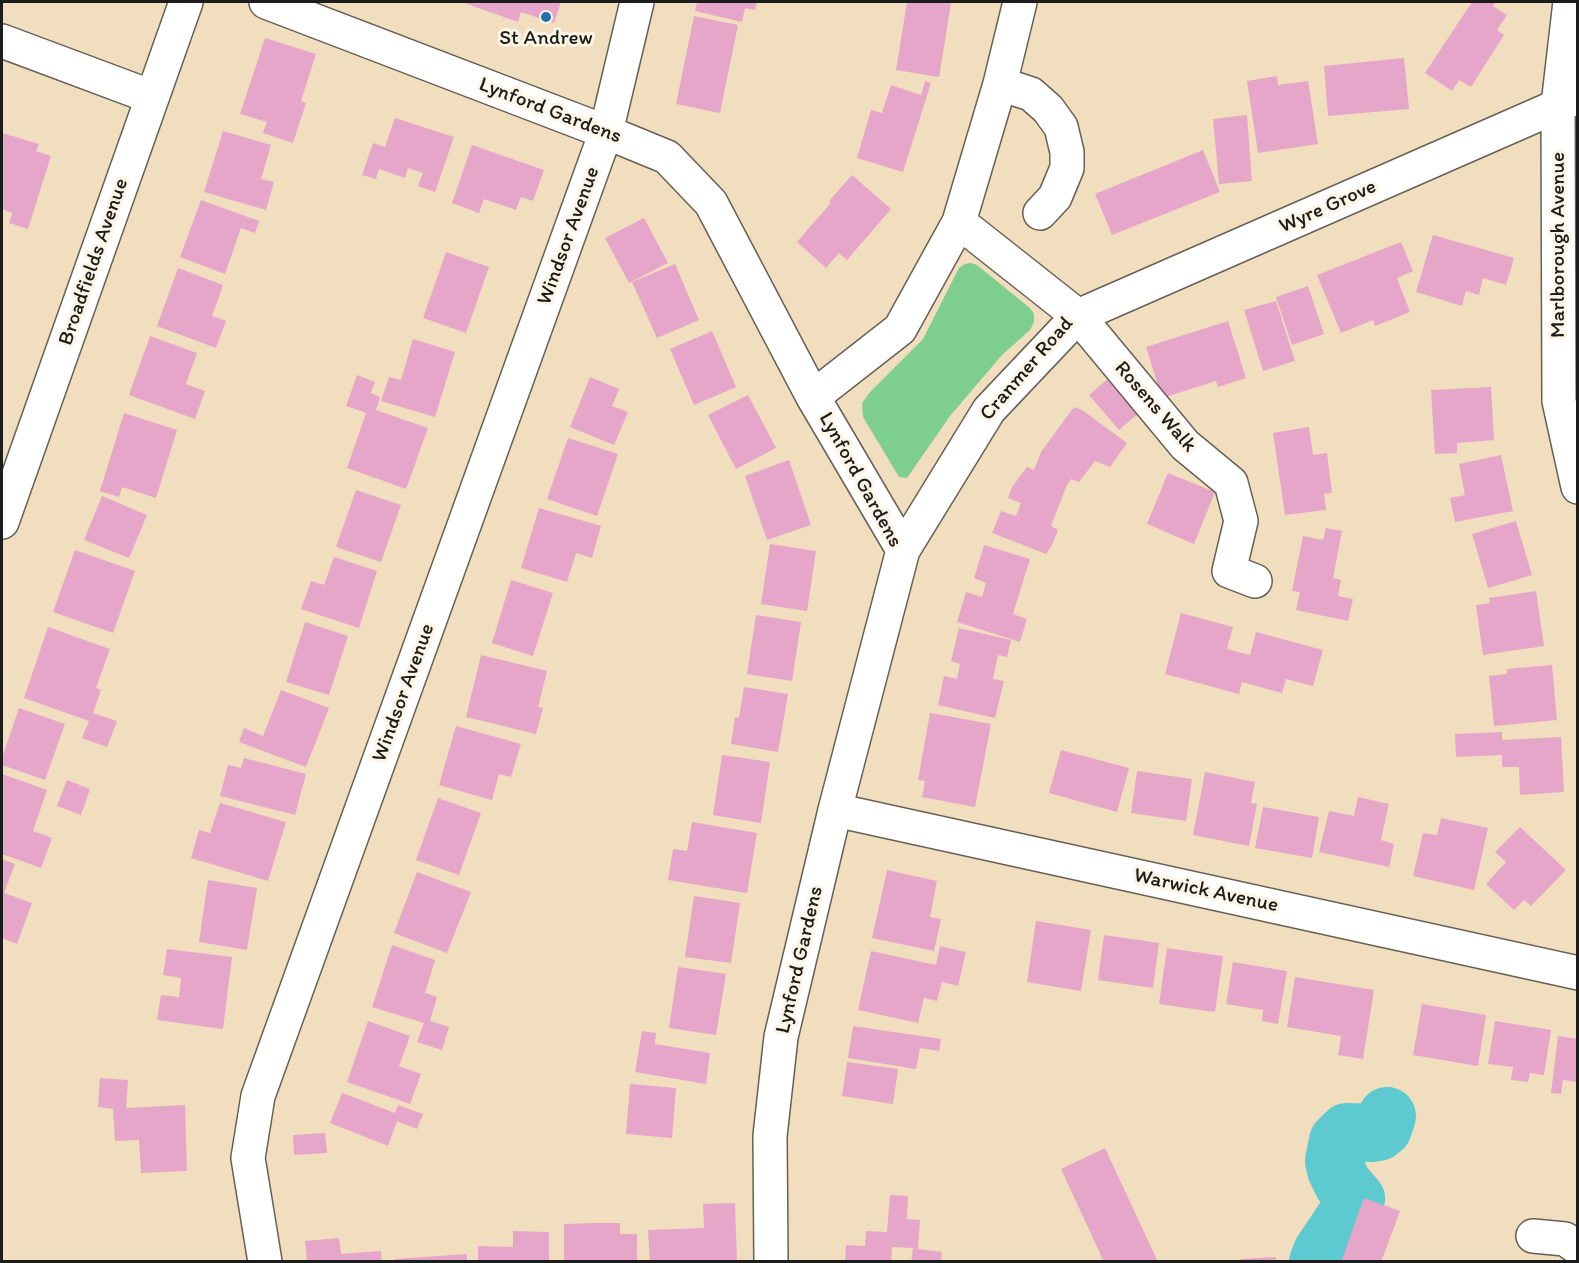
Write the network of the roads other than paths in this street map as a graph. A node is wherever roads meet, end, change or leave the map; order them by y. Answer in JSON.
{"nodes":[{"id":1,"x":186,"y":2,"type":"edge"},
{"id":2,"x":266,"y":2,"type":"edge"},
{"id":3,"x":637,"y":2,"type":"edge"},
{"id":4,"x":1020,"y":2,"type":"edge"},
{"id":5,"x":1570,"y":2,"type":"edge"},
{"id":6,"x":2,"y":41,"type":"edge"},
{"id":7,"x":1000,"y":84,"type":"junction"},
{"id":8,"x":152,"y":97,"type":"junction"},
{"id":9,"x":1568,"y":101,"type":"edge"},
{"id":10,"x":606,"y":132,"type":"junction"},
{"id":11,"x":1040,"y":213,"type":"dead end"},
{"id":12,"x":959,"y":222,"type":"junction"},
{"id":13,"x":1078,"y":316,"type":"junction"},
{"id":14,"x":813,"y":397,"type":"junction"},
{"id":15,"x":12,"y":461,"type":"edge"},
{"id":16,"x":1578,"y":487,"type":"edge"},
{"id":17,"x":2,"y":522,"type":"edge"},
{"id":18,"x":903,"y":550,"type":"junction"},
{"id":19,"x":1255,"y":581,"type":"dead end"},
{"id":20,"x":835,"y":810,"type":"junction"},
{"id":21,"x":1578,"y":973,"type":"edge"},
{"id":22,"x":1533,"y":1236,"type":"dead end"},
{"id":23,"x":1578,"y":1248,"type":"edge"},
{"id":24,"x":265,"y":1262,"type":"edge"},
{"id":25,"x":771,"y":1262,"type":"edge"}],
"edges":[{"from":1,"to":8,"type":"street","name":"Broadfields Avenue"},
{"from":2,"to":10,"type":"street","name":"Lynford Gardens"},
{"from":3,"to":10,"type":"street","name":"Windsor Avenue"},
{"from":4,"to":7,"type":"street"},
{"from":5,"to":9,"type":"street","name":"Marlborough Avenue"},
{"from":6,"to":8,"type":"street"},
{"from":7,"to":11,"type":"street"},
{"from":7,"to":12,"type":"street"},
{"from":8,"to":15,"type":"street","name":"Broadfields Avenue"},
{"from":9,"to":13,"type":"street","name":"Wyre Grove"},
{"from":9,"to":16,"type":"street","name":"Marlborough Avenue"},
{"from":10,"to":14,"type":"street","name":"Lynford Gardens"},
{"from":10,"to":24,"type":"street","name":"Windsor Avenue"},
{"from":12,"to":13,"type":"street","name":"Cranmer Road"},
{"from":12,"to":14,"type":"street"},
{"from":13,"to":18,"type":"street","name":"Cranmer Road"},
{"from":13,"to":19,"type":"street","name":"Rosens Walk"},
{"from":14,"to":18,"type":"street","name":"Lynford Gardens"},
{"from":15,"to":17,"type":"street","name":"Broadfields Avenue"},
{"from":18,"to":20,"type":"street","name":"Lynford Gardens"},
{"from":20,"to":21,"type":"street","name":"Warwick Avenue"},
{"from":20,"to":25,"type":"street","name":"Lynford Gardens"},
{"from":22,"to":23,"type":"street"}]}
